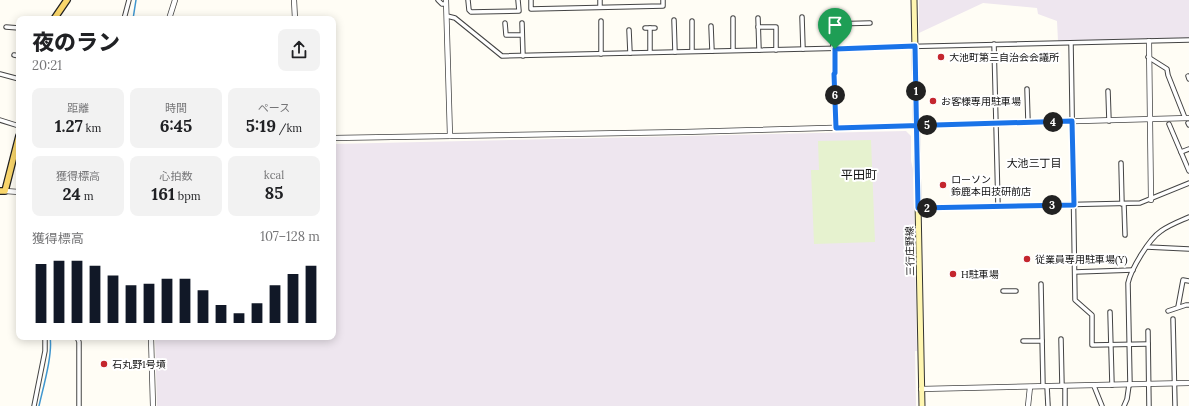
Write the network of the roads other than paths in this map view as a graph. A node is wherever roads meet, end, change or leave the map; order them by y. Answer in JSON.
{"nodes":[{"id":1,"x":67,"y":0,"type":"edge"},
{"id":2,"x":129,"y":0,"type":"edge"},
{"id":3,"x":175,"y":0,"type":"edge"},
{"id":4,"x":294,"y":0,"type":"edge"},
{"id":5,"x":438,"y":0,"type":"edge"},
{"id":6,"x":468,"y":0,"type":"edge"},
{"id":7,"x":518,"y":0,"type":"edge"},
{"id":8,"x":531,"y":0,"type":"edge"},
{"id":9,"x":600,"y":0,"type":"edge"},
{"id":10,"x":662,"y":0,"type":"edge"},
{"id":11,"x":914,"y":0,"type":"edge"},
{"id":12,"x":446,"y":2,"type":"edge"},
{"id":13,"x":600,"y":7,"type":"junction"},
{"id":14,"x":56,"y":16,"type":"edge"},
{"id":15,"x":125,"y":16,"type":"edge"},
{"id":16,"x":170,"y":16,"type":"edge"},
{"id":17,"x":295,"y":16,"type":"edge"},
{"id":18,"x":447,"y":16,"type":"junction"},
{"id":19,"x":832,"y":16,"type":"dead end"},
{"id":20,"x":802,"y":17,"type":"dead end"},
{"id":21,"x":733,"y":18,"type":"dead end"},
{"id":22,"x":758,"y":18,"type":"dead end"},
{"id":23,"x":674,"y":20,"type":"dead end"},
{"id":24,"x":692,"y":20,"type":"dead end"},
{"id":25,"x":601,"y":21,"type":"dead end"},
{"id":26,"x":505,"y":23,"type":"dead end"},
{"id":27,"x":522,"y":23,"type":"dead end"},
{"id":28,"x":870,"y":23,"type":"dead end"},
{"id":29,"x":832,"y":24,"type":"junction"},
{"id":30,"x":712,"y":26,"type":"dead end"},
{"id":31,"x":6,"y":27,"type":"dead end"},
{"id":32,"x":758,"y":27,"type":"junction"},
{"id":33,"x":16,"y":28,"type":"edge"},
{"id":34,"x":655,"y":28,"type":"dead end"},
{"id":35,"x":629,"y":30,"type":"dead end"},
{"id":36,"x":522,"y":35,"type":"junction"},
{"id":37,"x":1189,"y":40,"type":"edge"},
{"id":38,"x":1148,"y":41,"type":"junction"},
{"id":39,"x":1071,"y":43,"type":"junction"},
{"id":40,"x":994,"y":44,"type":"junction"},
{"id":41,"x":915,"y":46,"type":"junction"},
{"id":42,"x":803,"y":49,"type":"junction"},
{"id":43,"x":834,"y":49,"type":"junction"},
{"id":44,"x":734,"y":50,"type":"junction"},
{"id":45,"x":759,"y":50,"type":"junction"},
{"id":46,"x":776,"y":50,"type":"junction"},
{"id":47,"x":692,"y":51,"type":"junction"},
{"id":48,"x":712,"y":51,"type":"junction"},
{"id":49,"x":650,"y":52,"type":"junction"},
{"id":50,"x":675,"y":52,"type":"junction"},
{"id":51,"x":630,"y":53,"type":"junction"},
{"id":52,"x":601,"y":54,"type":"junction"},
{"id":53,"x":523,"y":56,"type":"junction"},
{"id":54,"x":1148,"y":57,"type":"junction"},
{"id":55,"x":0,"y":74,"type":"edge"},
{"id":56,"x":16,"y":78,"type":"edge"},
{"id":57,"x":1027,"y":89,"type":"dead end"},
{"id":58,"x":1108,"y":91,"type":"dead end"},
{"id":59,"x":1149,"y":119,"type":"junction"},
{"id":60,"x":0,"y":120,"type":"edge"},
{"id":61,"x":1072,"y":121,"type":"junction"},
{"id":62,"x":1109,"y":121,"type":"junction"},
{"id":63,"x":1188,"y":121,"type":"edge"},
{"id":64,"x":1028,"y":122,"type":"junction"},
{"id":65,"x":996,"y":123,"type":"junction"},
{"id":66,"x":1169,"y":124,"type":"dead end"},
{"id":67,"x":16,"y":125,"type":"edge"},
{"id":68,"x":916,"y":125,"type":"junction"},
{"id":69,"x":836,"y":128,"type":"junction"},
{"id":70,"x":450,"y":136,"type":"junction"},
{"id":71,"x":336,"y":138,"type":"edge"},
{"id":72,"x":16,"y":146,"type":"edge"},
{"id":73,"x":1189,"y":149,"type":"edge"},
{"id":74,"x":1181,"y":152,"type":"junction"},
{"id":75,"x":1121,"y":163,"type":"dead end"},
{"id":76,"x":1189,"y":171,"type":"edge"},
{"id":77,"x":1189,"y":183,"type":"edge"},
{"id":78,"x":3,"y":191,"type":"edge"},
{"id":79,"x":16,"y":192,"type":"edge"},
{"id":80,"x":1151,"y":200,"type":"junction"},
{"id":81,"x":1123,"y":204,"type":"junction"},
{"id":82,"x":1074,"y":205,"type":"junction"},
{"id":83,"x":998,"y":206,"type":"junction"},
{"id":84,"x":918,"y":208,"type":"junction"},
{"id":85,"x":1189,"y":217,"type":"edge"},
{"id":86,"x":1125,"y":235,"type":"dead end"},
{"id":87,"x":1147,"y":247,"type":"junction"},
{"id":88,"x":1189,"y":249,"type":"edge"},
{"id":89,"x":1133,"y":270,"type":"junction"},
{"id":90,"x":1075,"y":272,"type":"junction"},
{"id":91,"x":1189,"y":281,"type":"edge"},
{"id":92,"x":1041,"y":284,"type":"dead end"},
{"id":93,"x":1003,"y":291,"type":"dead end"},
{"id":94,"x":1016,"y":291,"type":"dead end"},
{"id":95,"x":1189,"y":305,"type":"edge"},
{"id":96,"x":1178,"y":307,"type":"junction"},
{"id":97,"x":1168,"y":311,"type":"dead end"},
{"id":98,"x":1110,"y":312,"type":"dead end"},
{"id":99,"x":1173,"y":319,"type":"dead end"},
{"id":100,"x":1148,"y":332,"type":"dead end"},
{"id":101,"x":1061,"y":339,"type":"dead end"},
{"id":102,"x":45,"y":340,"type":"edge"},
{"id":103,"x":78,"y":340,"type":"edge"},
{"id":104,"x":151,"y":340,"type":"edge"},
{"id":105,"x":1023,"y":341,"type":"dead end"},
{"id":106,"x":1042,"y":341,"type":"junction"},
{"id":107,"x":1111,"y":344,"type":"junction"},
{"id":108,"x":1129,"y":344,"type":"junction"},
{"id":109,"x":1148,"y":344,"type":"junction"},
{"id":110,"x":1174,"y":383,"type":"junction"},
{"id":111,"x":1189,"y":383,"type":"edge"},
{"id":112,"x":1149,"y":384,"type":"junction"},
{"id":113,"x":1112,"y":385,"type":"junction"},
{"id":114,"x":1130,"y":385,"type":"junction"},
{"id":115,"x":1045,"y":386,"type":"junction"},
{"id":116,"x":1064,"y":386,"type":"junction"},
{"id":117,"x":1094,"y":386,"type":"junction"},
{"id":118,"x":1030,"y":387,"type":"junction"},
{"id":119,"x":921,"y":389,"type":"junction"},
{"id":120,"x":34,"y":406,"type":"edge"},
{"id":121,"x":79,"y":406,"type":"edge"},
{"id":122,"x":153,"y":406,"type":"edge"},
{"id":123,"x":922,"y":406,"type":"edge"},
{"id":124,"x":1028,"y":406,"type":"edge"},
{"id":125,"x":1048,"y":406,"type":"edge"},
{"id":126,"x":1065,"y":406,"type":"edge"},
{"id":127,"x":1102,"y":406,"type":"edge"},
{"id":128,"x":1124,"y":406,"type":"edge"},
{"id":129,"x":1149,"y":406,"type":"edge"},
{"id":130,"x":1175,"y":406,"type":"edge"}],
"edges":[{"from":1,"to":14,"type":"main road"},
{"from":2,"to":15,"type":"street"},
{"from":3,"to":16,"type":"street"},
{"from":4,"to":17,"type":"street"},
{"from":5,"to":12,"type":"street"},
{"from":6,"to":7,"type":"street"},
{"from":8,"to":13,"type":"street"},
{"from":9,"to":13,"type":"street"},
{"from":10,"to":13,"type":"street"},
{"from":11,"to":41,"type":"main road","name":"三行庄野線"},
{"from":12,"to":18,"type":"street"},
{"from":18,"to":53,"type":"street"},
{"from":18,"to":70,"type":"street"},
{"from":19,"to":29,"type":"street"},
{"from":20,"to":42,"type":"street"},
{"from":21,"to":44,"type":"street"},
{"from":22,"to":32,"type":"street"},
{"from":23,"to":50,"type":"street"},
{"from":24,"to":47,"type":"street"},
{"from":25,"to":52,"type":"street"},
{"from":26,"to":36,"type":"street"},
{"from":27,"to":36,"type":"street"},
{"from":28,"to":29,"type":"street"},
{"from":29,"to":43,"type":"street"},
{"from":30,"to":48,"type":"street"},
{"from":31,"to":33,"type":"street"},
{"from":32,"to":45,"type":"street"},
{"from":32,"to":46,"type":"street"},
{"from":34,"to":49,"type":"street"},
{"from":35,"to":51,"type":"street"},
{"from":36,"to":53,"type":"street"},
{"from":37,"to":38,"type":"street"},
{"from":38,"to":39,"type":"street"},
{"from":38,"to":54,"type":"street"},
{"from":39,"to":40,"type":"street"},
{"from":39,"to":61,"type":"street"},
{"from":40,"to":41,"type":"street"},
{"from":40,"to":65,"type":"street"},
{"from":41,"to":43,"type":"street"},
{"from":41,"to":68,"type":"main road","name":"三行庄野線"},
{"from":42,"to":43,"type":"street"},
{"from":42,"to":46,"type":"street"},
{"from":43,"to":69,"type":"street"},
{"from":44,"to":45,"type":"street"},
{"from":44,"to":48,"type":"street"},
{"from":45,"to":46,"type":"street"},
{"from":47,"to":48,"type":"street"},
{"from":47,"to":50,"type":"street"},
{"from":49,"to":50,"type":"street"},
{"from":49,"to":51,"type":"street"},
{"from":51,"to":52,"type":"street"},
{"from":52,"to":53,"type":"street"},
{"from":54,"to":59,"type":"street"},
{"from":54,"to":63,"type":"street"},
{"from":55,"to":56,"type":"street"},
{"from":57,"to":64,"type":"street"},
{"from":58,"to":62,"type":"street"},
{"from":59,"to":62,"type":"street"},
{"from":59,"to":63,"type":"street"},
{"from":59,"to":80,"type":"street"},
{"from":60,"to":67,"type":"street"},
{"from":61,"to":62,"type":"street"},
{"from":61,"to":64,"type":"street"},
{"from":61,"to":82,"type":"street"},
{"from":64,"to":65,"type":"street"},
{"from":65,"to":68,"type":"street"},
{"from":65,"to":83,"type":"street"},
{"from":66,"to":74,"type":"street"},
{"from":68,"to":69,"type":"street"},
{"from":68,"to":84,"type":"main road","name":"三行庄野線"},
{"from":69,"to":70,"type":"street"},
{"from":70,"to":71,"type":"street"},
{"from":72,"to":78,"type":"main road"},
{"from":73,"to":74,"type":"street"},
{"from":74,"to":76,"type":"street"},
{"from":75,"to":81,"type":"street"},
{"from":77,"to":80,"type":"street"},
{"from":78,"to":79,"type":"street"},
{"from":80,"to":81,"type":"street"},
{"from":81,"to":82,"type":"street"},
{"from":81,"to":86,"type":"street"},
{"from":82,"to":83,"type":"street"},
{"from":82,"to":90,"type":"street"},
{"from":83,"to":84,"type":"street"},
{"from":84,"to":119,"type":"main road","name":"三行庄野線"},
{"from":85,"to":87,"type":"street"},
{"from":87,"to":88,"type":"street"},
{"from":87,"to":89,"type":"street"},
{"from":89,"to":90,"type":"street"},
{"from":89,"to":108,"type":"street"},
{"from":90,"to":107,"type":"street"},
{"from":91,"to":96,"type":"street"},
{"from":92,"to":106,"type":"street"},
{"from":93,"to":94,"type":"street"},
{"from":95,"to":96,"type":"street"},
{"from":96,"to":97,"type":"street"},
{"from":98,"to":107,"type":"street"},
{"from":99,"to":110,"type":"street"},
{"from":100,"to":109,"type":"street"},
{"from":101,"to":116,"type":"street"},
{"from":102,"to":120,"type":"street"},
{"from":103,"to":121,"type":"street"},
{"from":104,"to":122,"type":"street"},
{"from":105,"to":106,"type":"street"},
{"from":106,"to":115,"type":"street"},
{"from":107,"to":108,"type":"street"},
{"from":107,"to":113,"type":"street"},
{"from":108,"to":109,"type":"street"},
{"from":108,"to":114,"type":"street"},
{"from":109,"to":112,"type":"street"},
{"from":110,"to":111,"type":"street"},
{"from":110,"to":112,"type":"street"},
{"from":110,"to":130,"type":"street"},
{"from":112,"to":114,"type":"street"},
{"from":112,"to":129,"type":"street"},
{"from":113,"to":114,"type":"street"},
{"from":113,"to":117,"type":"street"},
{"from":114,"to":128,"type":"street"},
{"from":115,"to":116,"type":"street"},
{"from":115,"to":118,"type":"street"},
{"from":115,"to":125,"type":"street"},
{"from":116,"to":117,"type":"street"},
{"from":116,"to":126,"type":"street"},
{"from":117,"to":127,"type":"street"},
{"from":118,"to":119,"type":"street"},
{"from":118,"to":124,"type":"street"},
{"from":119,"to":123,"type":"main road","name":"三行庄野線"}]}
